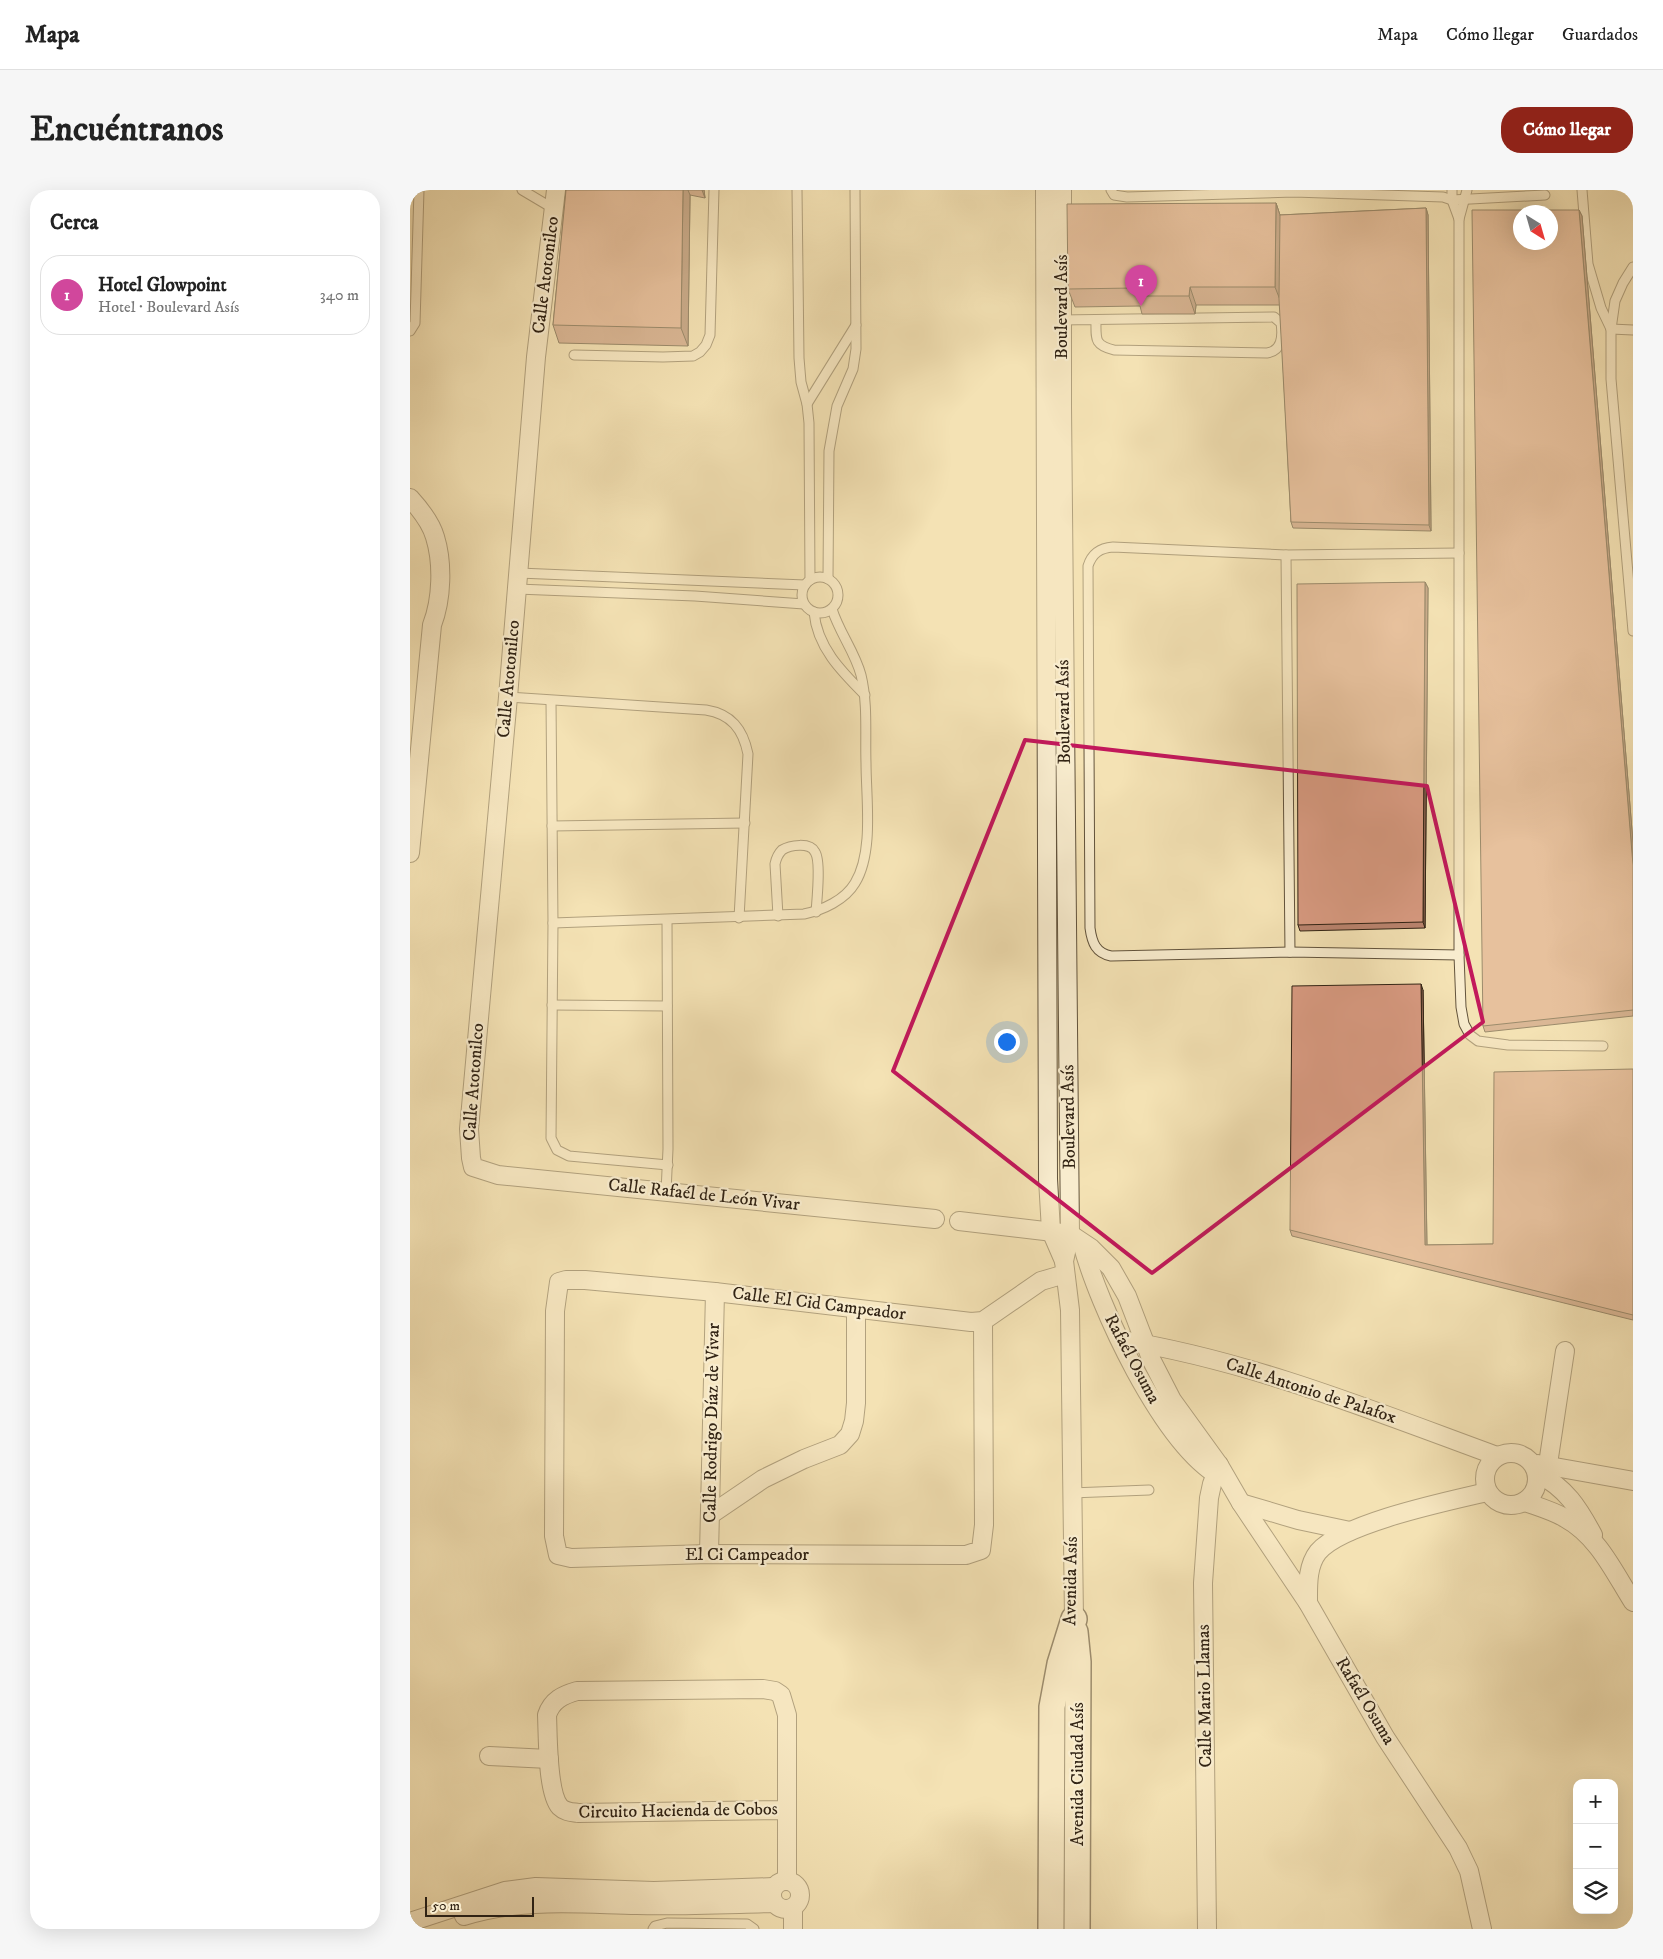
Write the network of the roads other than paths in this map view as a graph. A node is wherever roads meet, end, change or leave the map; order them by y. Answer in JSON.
{"nodes":[{"id":1,"x":420,"y":190,"type":"edge"},
{"id":2,"x":522,"y":190,"type":"edge"},
{"id":3,"x":556,"y":190,"type":"edge"},
{"id":4,"x":714,"y":190,"type":"edge"},
{"id":5,"x":797,"y":190,"type":"edge"},
{"id":6,"x":855,"y":190,"type":"edge"},
{"id":7,"x":1045,"y":190,"type":"edge"},
{"id":8,"x":1062,"y":190,"type":"edge"},
{"id":9,"x":1111,"y":190,"type":"edge"},
{"id":10,"x":1582,"y":190,"type":"edge"},
{"id":11,"x":1446,"y":194,"type":"edge"},
{"id":12,"x":1466,"y":195,"type":"edge"},
{"id":13,"x":1545,"y":195,"type":"dead end"},
{"id":14,"x":554,"y":209,"type":"junction"},
{"id":15,"x":1459,"y":219,"type":"junction"},
{"id":16,"x":1633,"y":267,"type":"edge"},
{"id":17,"x":1054,"y":321,"type":"junction"},
{"id":18,"x":1096,"y":321,"type":"junction"},
{"id":19,"x":857,"y":323,"type":"junction"},
{"id":20,"x":1611,"y":329,"type":"junction"},
{"id":21,"x":1633,"y":330,"type":"edge"},
{"id":22,"x":410,"y":331,"type":"edge"},
{"id":23,"x":574,"y":355,"type":"dead end"},
{"id":24,"x":807,"y":404,"type":"junction"},
{"id":25,"x":410,"y":498,"type":"edge"},
{"id":26,"x":410,"y":514,"type":"edge"},
{"id":27,"x":1630,"y":552,"type":"edge"},
{"id":28,"x":1459,"y":553,"type":"junction"},
{"id":29,"x":1286,"y":555,"type":"junction"},
{"id":30,"x":828,"y":579,"type":"junction"},
{"id":31,"x":696,"y":580,"type":"junction"},
{"id":32,"x":518,"y":581,"type":"junction"},
{"id":33,"x":808,"y":582,"type":"junction"},
{"id":34,"x":695,"y":596,"type":"junction"},
{"id":35,"x":804,"y":604,"type":"junction"},
{"id":36,"x":832,"y":609,"type":"junction"},
{"id":37,"x":814,"y":612,"type":"junction"},
{"id":38,"x":432,"y":625,"type":"junction"},
{"id":39,"x":1633,"y":631,"type":"edge"},
{"id":40,"x":1055,"y":639,"type":"junction"},
{"id":41,"x":865,"y":695,"type":"junction"},
{"id":42,"x":508,"y":697,"type":"junction"},
{"id":43,"x":551,"y":701,"type":"junction"},
{"id":44,"x":745,"y":823,"type":"junction"},
{"id":45,"x":552,"y":826,"type":"junction"},
{"id":46,"x":410,"y":853,"type":"edge"},
{"id":47,"x":816,"y":912,"type":"junction"},
{"id":48,"x":778,"y":916,"type":"junction"},
{"id":49,"x":739,"y":918,"type":"junction"},
{"id":50,"x":667,"y":920,"type":"junction"},
{"id":51,"x":553,"y":923,"type":"junction"},
{"id":52,"x":1290,"y":952,"type":"junction"},
{"id":53,"x":1459,"y":955,"type":"junction"},
{"id":54,"x":1067,"y":962,"type":"junction"},
{"id":55,"x":1048,"y":963,"type":"junction"},
{"id":56,"x":552,"y":1005,"type":"junction"},
{"id":57,"x":668,"y":1006,"type":"junction"},
{"id":58,"x":1603,"y":1046,"type":"dead end"},
{"id":59,"x":1068,"y":1081,"type":"junction"},
{"id":60,"x":1048,"y":1082,"type":"junction"},
{"id":61,"x":668,"y":1165,"type":"junction"},
{"id":62,"x":473,"y":1167,"type":"joint"},
{"id":63,"x":666,"y":1192,"type":"junction"},
{"id":64,"x":935,"y":1219,"type":"dead end"},
{"id":65,"x":959,"y":1221,"type":"dead end"},
{"id":66,"x":1050,"y":1231,"type":"junction"},
{"id":67,"x":1076,"y":1238,"type":"junction"},
{"id":68,"x":1065,"y":1267,"type":"junction"},
{"id":69,"x":559,"y":1282,"type":"joint"},
{"id":70,"x":715,"y":1292,"type":"junction"},
{"id":71,"x":856,"y":1309,"type":"junction"},
{"id":72,"x":983,"y":1321,"type":"junction"},
{"id":73,"x":1121,"y":1340,"type":"junction"},
{"id":74,"x":1146,"y":1344,"type":"junction"},
{"id":75,"x":1564,"y":1351,"type":"dead end"},
{"id":76,"x":1497,"y":1456,"type":"junction"},
{"id":77,"x":1539,"y":1467,"type":"junction"},
{"id":78,"x":1221,"y":1473,"type":"junction"},
{"id":79,"x":1633,"y":1481,"type":"edge"},
{"id":80,"x":1149,"y":1490,"type":"dead end"},
{"id":81,"x":1487,"y":1492,"type":"junction"},
{"id":82,"x":1071,"y":1493,"type":"junction"},
{"id":83,"x":1525,"y":1502,"type":"junction"},
{"id":84,"x":1241,"y":1503,"type":"junction"},
{"id":85,"x":710,"y":1515,"type":"junction"},
{"id":86,"x":1350,"y":1531,"type":"junction"},
{"id":87,"x":1604,"y":1553,"type":"junction"},
{"id":88,"x":709,"y":1554,"type":"junction"},
{"id":89,"x":1633,"y":1602,"type":"edge"},
{"id":90,"x":1308,"y":1603,"type":"junction"},
{"id":91,"x":1074,"y":1619,"type":"junction"},
{"id":92,"x":489,"y":1756,"type":"dead end"},
{"id":93,"x":549,"y":1759,"type":"junction"},
{"id":94,"x":787,"y":1810,"type":"junction"},
{"id":95,"x":782,"y":1897,"type":"junction"},
{"id":96,"x":654,"y":1898,"type":"junction"},
{"id":97,"x":410,"y":1922,"type":"edge"},
{"id":98,"x":686,"y":1926,"type":"edge"},
{"id":99,"x":722,"y":1926,"type":"edge"},
{"id":100,"x":420,"y":1929,"type":"edge"},
{"id":101,"x":653,"y":1929,"type":"edge"},
{"id":102,"x":754,"y":1929,"type":"edge"},
{"id":103,"x":782,"y":1929,"type":"edge"},
{"id":104,"x":793,"y":1929,"type":"edge"},
{"id":105,"x":1051,"y":1929,"type":"edge"},
{"id":106,"x":1077,"y":1929,"type":"edge"},
{"id":107,"x":1208,"y":1929,"type":"edge"},
{"id":108,"x":1482,"y":1929,"type":"edge"}],
"edges":[{"from":1,"to":22,"type":"lane"},
{"from":2,"to":14,"type":"lane"},
{"from":3,"to":14,"type":"street","name":"Calle Atotonilco"},
{"from":4,"to":23,"type":"lane"},
{"from":5,"to":24,"type":"lane"},
{"from":6,"to":19,"type":"lane"},
{"from":7,"to":17,"type":"street","name":"Boulevard Asís"},
{"from":8,"to":17,"type":"street","name":"Boulevard Asís"},
{"from":9,"to":11,"type":"lane"},
{"from":10,"to":20,"type":"lane"},
{"from":11,"to":12,"type":"lane"},
{"from":11,"to":15,"type":"lane"},
{"from":12,"to":13,"type":"lane"},
{"from":12,"to":15,"type":"lane"},
{"from":14,"to":32,"type":"street","name":"Calle Atotonilco"},
{"from":15,"to":28,"type":"lane"},
{"from":16,"to":20,"type":"lane"},
{"from":17,"to":18,"type":"lane"},
{"from":17,"to":40,"type":"street","name":"Boulevard Asís"},
{"from":18,"to":18,"type":"lane"},
{"from":19,"to":24,"type":"lane"},
{"from":19,"to":30,"type":"lane"},
{"from":20,"to":21,"type":"lane"},
{"from":20,"to":27,"type":"lane"},
{"from":24,"to":33,"type":"lane"},
{"from":25,"to":38,"type":"street"},
{"from":26,"to":38,"type":"street"},
{"from":27,"to":39,"type":"lane"},
{"from":28,"to":29,"type":"lane"},
{"from":28,"to":53,"type":"lane"},
{"from":29,"to":52,"type":"lane"},
{"from":29,"to":52,"type":"lane"},
{"from":30,"to":33,"type":"lane"},
{"from":30,"to":36,"type":"lane"},
{"from":31,"to":32,"type":"lane"},
{"from":31,"to":33,"type":"lane"},
{"from":31,"to":34,"type":"lane"},
{"from":32,"to":34,"type":"lane"},
{"from":32,"to":42,"type":"street","name":"Calle Atotonilco"},
{"from":33,"to":35,"type":"lane"},
{"from":34,"to":35,"type":"lane"},
{"from":35,"to":37,"type":"lane"},
{"from":36,"to":37,"type":"lane"},
{"from":36,"to":41,"type":"lane"},
{"from":37,"to":41,"type":"lane"},
{"from":38,"to":46,"type":"street"},
{"from":40,"to":54,"type":"street","name":"Boulevard Asís"},
{"from":40,"to":55,"type":"street","name":"Boulevard Asís"},
{"from":41,"to":47,"type":"lane"},
{"from":42,"to":43,"type":"lane"},
{"from":42,"to":62,"type":"street","name":"Calle Atotonilco"},
{"from":43,"to":44,"type":"lane"},
{"from":43,"to":45,"type":"lane"},
{"from":44,"to":45,"type":"lane"},
{"from":44,"to":49,"type":"lane"},
{"from":45,"to":51,"type":"lane"},
{"from":47,"to":48,"type":"lane"},
{"from":47,"to":48,"type":"lane"},
{"from":48,"to":49,"type":"lane"},
{"from":49,"to":50,"type":"lane"},
{"from":50,"to":51,"type":"lane"},
{"from":50,"to":57,"type":"lane"},
{"from":51,"to":56,"type":"lane"},
{"from":52,"to":53,"type":"lane"},
{"from":53,"to":58,"type":"lane"},
{"from":54,"to":55,"type":"street"},
{"from":54,"to":59,"type":"street","name":"Boulevard Asís"},
{"from":55,"to":60,"type":"street","name":"Boulevard Asís"},
{"from":56,"to":57,"type":"lane"},
{"from":56,"to":61,"type":"lane"},
{"from":57,"to":61,"type":"lane"},
{"from":59,"to":60,"type":"street"},
{"from":59,"to":67,"type":"street","name":"Boulevard Asís"},
{"from":60,"to":66,"type":"street","name":"Boulevard Asís"},
{"from":61,"to":63,"type":"lane"},
{"from":62,"to":63,"type":"street","name":"Calle Rafaél de León Vivar"},
{"from":63,"to":64,"type":"street","name":"Calle Rafaél de León Vivar"},
{"from":65,"to":66,"type":"street"},
{"from":66,"to":67,"type":"street"},
{"from":66,"to":68,"type":"street","name":"Avenida Asís"},
{"from":67,"to":68,"type":"street","name":"Avenida Asís"},
{"from":67,"to":73,"type":"street","name":"Rafaél Osuma"},
{"from":67,"to":74,"type":"street","name":"Rafaél Osuma"},
{"from":68,"to":72,"type":"street"},
{"from":68,"to":82,"type":"street","name":"Avenida Asís"},
{"from":69,"to":70,"type":"street","name":"Calle El Cid Campeador"},
{"from":69,"to":88,"type":"street","name":"El Ci Campeador"},
{"from":70,"to":71,"type":"street","name":"Calle El Cid Campeador"},
{"from":70,"to":85,"type":"street","name":"Calle Rodrigo Díaz de Vivar"},
{"from":71,"to":72,"type":"street","name":"Calle El Cid Campeador"},
{"from":71,"to":85,"type":"street"},
{"from":72,"to":88,"type":"street","name":"El Ci Campeador"},
{"from":73,"to":74,"type":"street","name":"Calle Antonio de Palafox"},
{"from":73,"to":78,"type":"street","name":"Rafaél Osuma"},
{"from":74,"to":76,"type":"street","name":"Calle Antonio de Palafox"},
{"from":74,"to":78,"type":"street","name":"Rafaél Osuma"},
{"from":75,"to":77,"type":"street"},
{"from":76,"to":77,"type":"street"},
{"from":76,"to":81,"type":"street"},
{"from":77,"to":79,"type":"street"},
{"from":77,"to":83,"type":"street"},
{"from":77,"to":87,"type":"street"},
{"from":78,"to":84,"type":"street","name":"Rafaél Osuma"},
{"from":78,"to":107,"type":"street","name":"Calle Mario Llamas"},
{"from":80,"to":82,"type":"lane"},
{"from":81,"to":83,"type":"street"},
{"from":81,"to":86,"type":"street"},
{"from":82,"to":91,"type":"street","name":"Avenida Asís"},
{"from":83,"to":87,"type":"street"},
{"from":84,"to":86,"type":"street"},
{"from":84,"to":90,"type":"street","name":"Rafaél Osuma"},
{"from":85,"to":88,"type":"street","name":"Calle Rodrigo Díaz de Vivar"},
{"from":86,"to":90,"type":"street"},
{"from":87,"to":89,"type":"street"},
{"from":90,"to":108,"type":"street","name":"Rafaél Osuma"},
{"from":91,"to":105,"type":"street","name":"Avenida Asís"},
{"from":91,"to":106,"type":"street","name":"Avenida Ciudad Asís"},
{"from":92,"to":93,"type":"street"},
{"from":93,"to":94,"type":"street","name":"Circuito Hacienda de Cobos"},
{"from":93,"to":94,"type":"street","name":"Circuito Hacienda de Cobos"},
{"from":94,"to":95,"type":"street","name":"Circuito Hacienda de Cobos"},
{"from":95,"to":96,"type":"street"},
{"from":95,"to":103,"type":"street","name":"Circuito Hacienda de Cobos"},
{"from":95,"to":104,"type":"street","name":"Circuito Hacienda de Cobos"},
{"from":96,"to":97,"type":"street"},
{"from":96,"to":100,"type":"street"},
{"from":98,"to":99,"type":"lane"},
{"from":98,"to":101,"type":"lane"},
{"from":99,"to":102,"type":"lane"}]}
